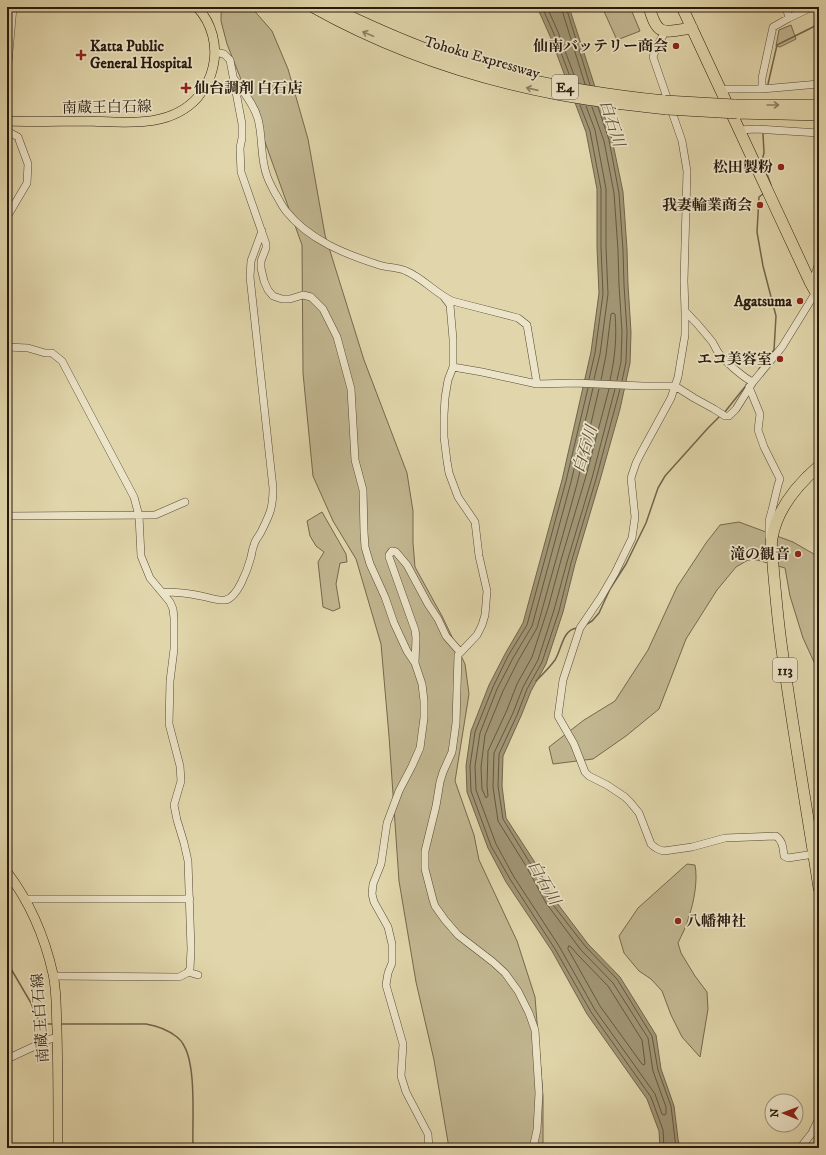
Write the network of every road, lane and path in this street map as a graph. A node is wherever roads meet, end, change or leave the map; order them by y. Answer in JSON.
{"nodes":[{"id":1,"x":13,"y":7,"type":"edge"},
{"id":2,"x":197,"y":7,"type":"edge"},
{"id":3,"x":312,"y":7,"type":"edge"},
{"id":4,"x":330,"y":7,"type":"edge"},
{"id":5,"x":649,"y":7,"type":"edge"},
{"id":6,"x":682,"y":7,"type":"edge"},
{"id":7,"x":786,"y":7,"type":"edge"},
{"id":8,"x":812,"y":7,"type":"edge"},
{"id":9,"x":788,"y":18,"type":"junction"},
{"id":10,"x":9,"y":28,"type":"edge"},
{"id":11,"x":692,"y":28,"type":"junction"},
{"id":12,"x":665,"y":32,"type":"junction"},
{"id":13,"x":215,"y":52,"type":"junction"},
{"id":14,"x":468,"y":68,"type":"junction"},
{"id":15,"x":7,"y":75,"type":"edge"},
{"id":16,"x":234,"y":78,"type":"junction"},
{"id":17,"x":819,"y":84,"type":"edge"},
{"id":18,"x":762,"y":89,"type":"junction"},
{"id":19,"x":721,"y":92,"type":"junction"},
{"id":20,"x":819,"y":105,"type":"edge"},
{"id":21,"x":735,"y":109,"type":"junction"},
{"id":22,"x":819,"y":115,"type":"edge"},
{"id":23,"x":7,"y":122,"type":"edge"},
{"id":24,"x":740,"y":130,"type":"junction"},
{"id":25,"x":7,"y":131,"type":"edge"},
{"id":26,"x":819,"y":133,"type":"edge"},
{"id":27,"x":7,"y":217,"type":"edge"},
{"id":28,"x":262,"y":231,"type":"junction"},
{"id":29,"x":819,"y":262,"type":"edge"},
{"id":30,"x":814,"y":281,"type":"edge"},
{"id":31,"x":818,"y":295,"type":"edge"},
{"id":32,"x":444,"y":297,"type":"junction"},
{"id":33,"x":685,"y":311,"type":"junction"},
{"id":34,"x":7,"y":347,"type":"edge"},
{"id":35,"x":454,"y":367,"type":"junction"},
{"id":36,"x":750,"y":383,"type":"junction"},
{"id":37,"x":537,"y":384,"type":"junction"},
{"id":38,"x":675,"y":386,"type":"junction"},
{"id":39,"x":819,"y":466,"type":"edge"},
{"id":40,"x":185,"y":502,"type":"dead end"},
{"id":41,"x":7,"y":516,"type":"edge"},
{"id":42,"x":139,"y":516,"type":"junction"},
{"id":43,"x":771,"y":540,"type":"junction"},
{"id":44,"x":162,"y":592,"type":"junction"},
{"id":45,"x":460,"y":652,"type":"junction"},
{"id":46,"x":415,"y":663,"type":"junction"},
{"id":47,"x":814,"y":854,"type":"junction"},
{"id":48,"x":7,"y":872,"type":"edge"},
{"id":49,"x":819,"y":888,"type":"edge"},
{"id":50,"x":24,"y":899,"type":"junction"},
{"id":51,"x":190,"y":899,"type":"junction"},
{"id":52,"x":188,"y":972,"type":"junction"},
{"id":53,"x":198,"y":975,"type":"dead end"},
{"id":54,"x":53,"y":976,"type":"junction"},
{"id":55,"x":57,"y":1038,"type":"junction"},
{"id":56,"x":7,"y":1059,"type":"edge"},
{"id":57,"x":819,"y":1118,"type":"edge"},
{"id":58,"x":58,"y":1148,"type":"edge"},
{"id":59,"x":430,"y":1148,"type":"edge"},
{"id":60,"x":533,"y":1148,"type":"edge"},
{"id":61,"x":800,"y":1148,"type":"edge"}],
"edges":[{"from":1,"to":10,"type":"street"},
{"from":2,"to":13,"type":"main road","name":"南蔵王白石線"},
{"from":14,"to":3,"type":"highway","name":"Tohoku Expressway","number":"E4","one_way":true},
{"from":4,"to":14,"type":"highway","name":"Tohoku Expressway","number":"E4"},
{"from":5,"to":12,"type":"highway"},
{"from":6,"to":11,"type":"highway"},
{"from":7,"to":9,"type":"street"},
{"from":8,"to":9,"type":"street"},
{"from":9,"to":18,"type":"street"},
{"from":10,"to":15,"type":"street"},
{"from":11,"to":12,"type":"highway"},
{"from":11,"to":19,"type":"highway"},
{"from":12,"to":33,"type":"street"},
{"from":13,"to":16,"type":"street"},
{"from":13,"to":23,"type":"main road","name":"南蔵王白石線"},
{"from":14,"to":21,"type":"highway","name":"Tohoku Expressway","number":"E4","bridge":true},
{"from":16,"to":28,"type":"street"},
{"from":16,"to":32,"type":"street"},
{"from":17,"to":18,"type":"street"},
{"from":18,"to":19,"type":"street"},
{"from":19,"to":24,"type":"highway"},
{"from":21,"to":20,"type":"highway","name":"Tohoku Expressway","number":"E4","one_way":true},
{"from":21,"to":22,"type":"highway","name":"Tohoku Expressway","number":"E4"},
{"from":24,"to":26,"type":"street"},
{"from":24,"to":30,"type":"highway"},
{"from":25,"to":27,"type":"street"},
{"from":28,"to":44,"type":"street"},
{"from":28,"to":46,"type":"street"},
{"from":29,"to":30,"type":"street"},
{"from":30,"to":31,"type":"highway"},
{"from":31,"to":36,"type":"street"},
{"from":32,"to":35,"type":"street"},
{"from":32,"to":37,"type":"street"},
{"from":33,"to":36,"type":"street"},
{"from":33,"to":38,"type":"street"},
{"from":34,"to":42,"type":"street"},
{"from":35,"to":37,"type":"street"},
{"from":35,"to":45,"type":"street"},
{"from":36,"to":38,"type":"street"},
{"from":36,"to":43,"type":"street"},
{"from":37,"to":38,"type":"street"},
{"from":38,"to":47,"type":"street"},
{"from":39,"to":43,"type":"highway","number":"113"},
{"from":40,"to":42,"type":"street"},
{"from":41,"to":42,"type":"street"},
{"from":42,"to":44,"type":"street"},
{"from":43,"to":47,"type":"highway","number":"113"},
{"from":44,"to":51,"type":"street"},
{"from":45,"to":46,"type":"street"},
{"from":45,"to":60,"type":"street"},
{"from":46,"to":59,"type":"street"},
{"from":47,"to":49,"type":"highway","number":"113"},
{"from":48,"to":50,"type":"main road","name":"南蔵王白石線"},
{"from":50,"to":51,"type":"street"},
{"from":50,"to":54,"type":"main road","name":"南蔵王白石線"},
{"from":51,"to":52,"type":"street"},
{"from":52,"to":53,"type":"street"},
{"from":52,"to":54,"type":"street"},
{"from":54,"to":55,"type":"main road","name":"南蔵王白石線"},
{"from":55,"to":56,"type":"street"},
{"from":55,"to":58,"type":"main road","name":"南蔵王白石線"},
{"from":57,"to":61,"type":"street"}]}
